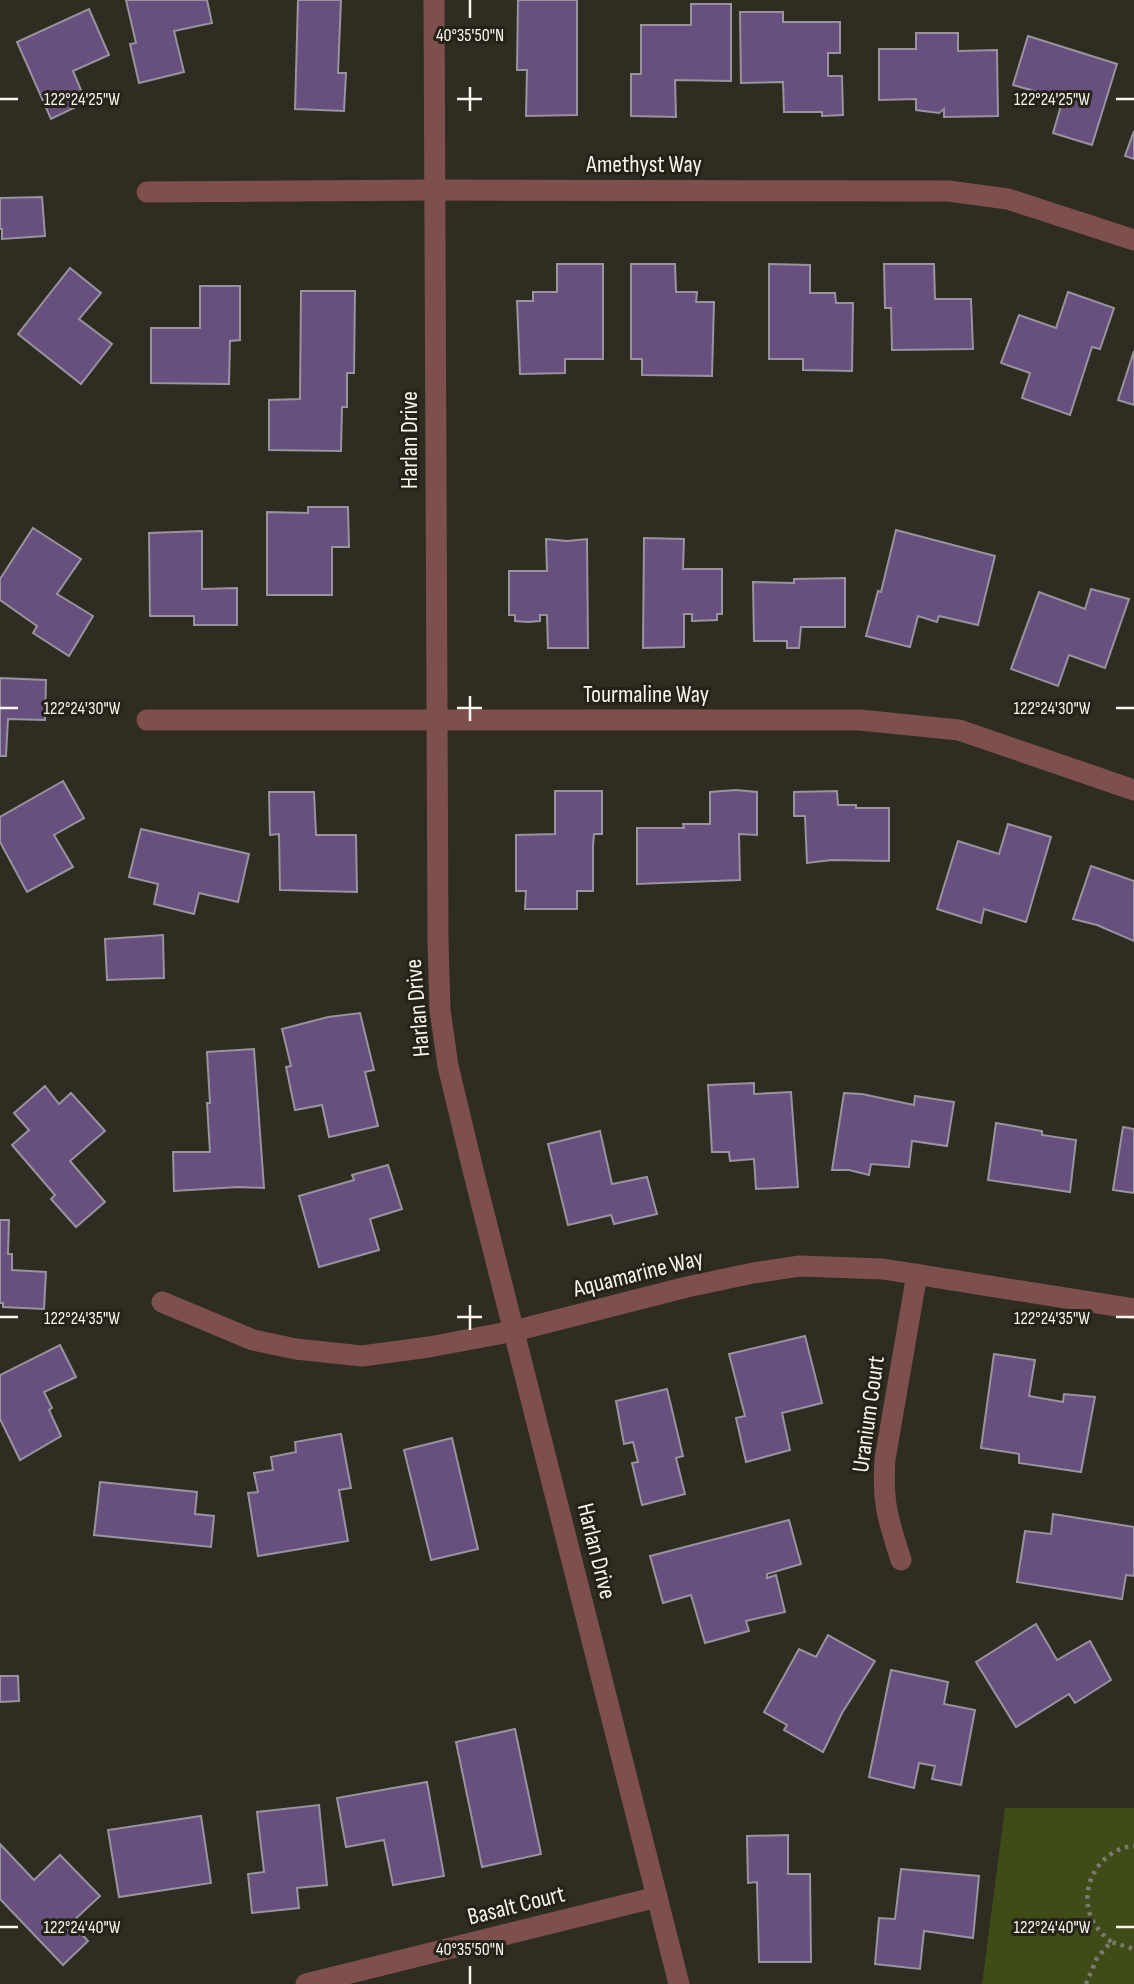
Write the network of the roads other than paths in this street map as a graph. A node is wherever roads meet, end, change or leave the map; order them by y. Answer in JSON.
{"nodes":[{"id":1,"x":434,"y":0,"type":"edge"},
{"id":2,"x":435,"y":190,"type":"junction"},
{"id":3,"x":147,"y":192,"type":"dead end"},
{"id":4,"x":1134,"y":240,"type":"edge"},
{"id":5,"x":147,"y":720,"type":"dead end"},
{"id":6,"x":437,"y":720,"type":"junction"},
{"id":7,"x":1134,"y":790,"type":"edge"},
{"id":8,"x":917,"y":1273,"type":"junction"},
{"id":9,"x":162,"y":1303,"type":"dead end"},
{"id":10,"x":1134,"y":1309,"type":"edge"},
{"id":11,"x":514,"y":1331,"type":"junction"},
{"id":12,"x":901,"y":1560,"type":"dead end"},
{"id":13,"x":657,"y":1897,"type":"junction"},
{"id":14,"x":306,"y":1984,"type":"edge"},
{"id":15,"x":679,"y":1984,"type":"edge"}],
"edges":[{"from":1,"to":2,"type":"street","name":"Harlan Drive"},
{"from":2,"to":3,"type":"street","name":"Amethyst Way"},
{"from":2,"to":4,"type":"street","name":"Amethyst Way"},
{"from":2,"to":6,"type":"street","name":"Harlan Drive"},
{"from":5,"to":6,"type":"street","name":"Tourmaline Way"},
{"from":6,"to":7,"type":"street","name":"Tourmaline Way"},
{"from":6,"to":11,"type":"street","name":"Harlan Drive"},
{"from":8,"to":10,"type":"street","name":"Aquamarine Way"},
{"from":8,"to":11,"type":"street","name":"Aquamarine Way"},
{"from":8,"to":12,"type":"street","name":"Uranium Court"},
{"from":9,"to":11,"type":"street","name":"Aquamarine Way"},
{"from":11,"to":13,"type":"street","name":"Harlan Drive"},
{"from":13,"to":14,"type":"street","name":"Basalt Court"},
{"from":13,"to":15,"type":"street","name":"Harlan Drive"}]}
